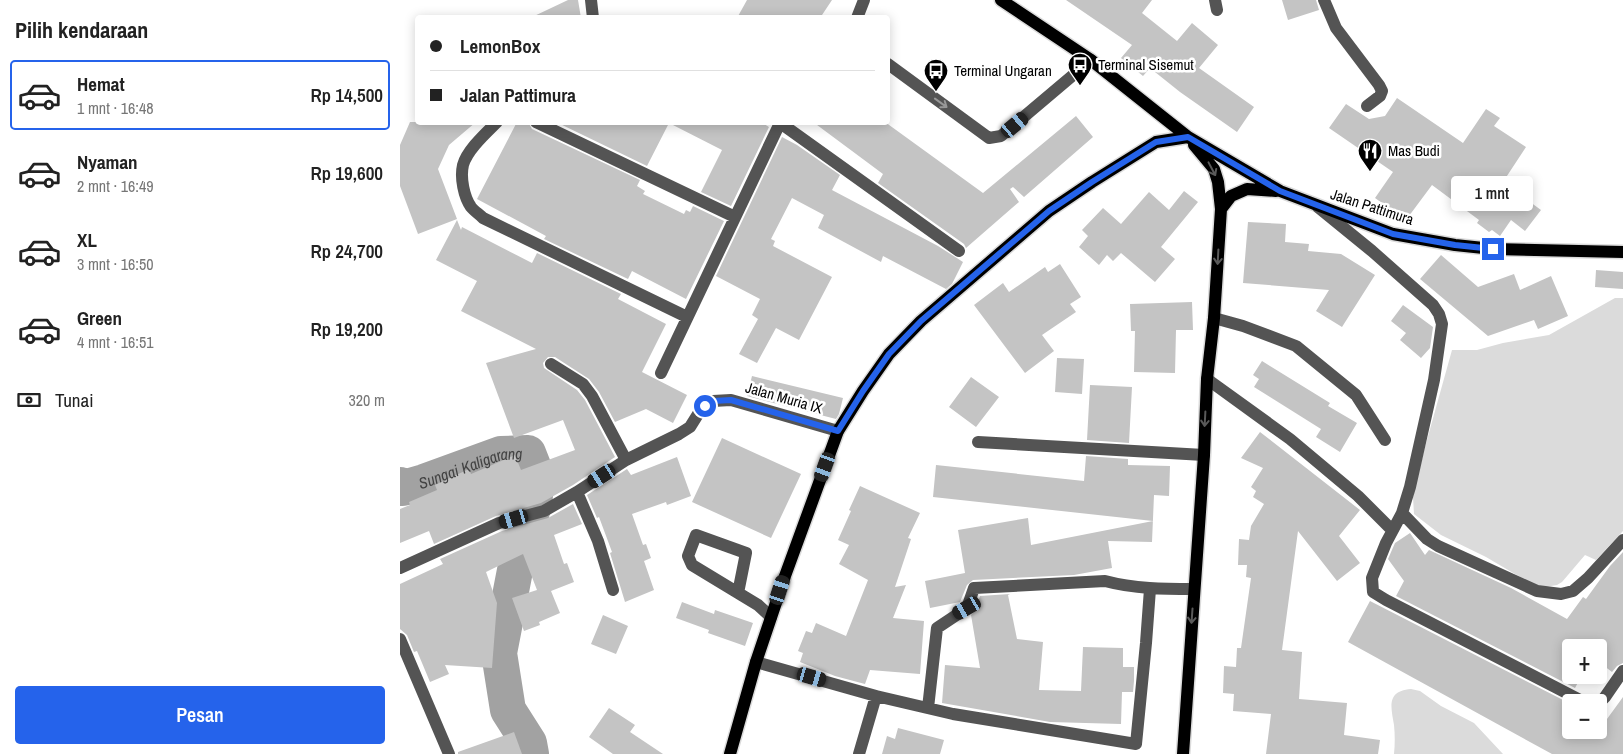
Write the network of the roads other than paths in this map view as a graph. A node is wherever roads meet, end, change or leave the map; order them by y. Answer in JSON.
{"nodes":[{"id":1,"x":591,"y":0,"type":"edge"},
{"id":2,"x":864,"y":0,"type":"edge"},
{"id":3,"x":1001,"y":0,"type":"edge"},
{"id":4,"x":1324,"y":0,"type":"edge"},
{"id":5,"x":593,"y":15,"type":"edge"},
{"id":6,"x":858,"y":15,"type":"edge"},
{"id":7,"x":1091,"y":60,"type":"junction"},
{"id":8,"x":890,"y":65,"type":"edge"},
{"id":9,"x":1367,"y":106,"type":"dead end"},
{"id":10,"x":494,"y":125,"type":"edge"},
{"id":11,"x":542,"y":125,"type":"edge"},
{"id":12,"x":779,"y":125,"type":"edge"},
{"id":13,"x":783,"y":125,"type":"edge"},
{"id":14,"x":1188,"y":137,"type":"junction"},
{"id":15,"x":1280,"y":191,"type":"junction"},
{"id":16,"x":1316,"y":205,"type":"junction"},
{"id":17,"x":1221,"y":209,"type":"junction"},
{"id":18,"x":735,"y":216,"type":"junction"},
{"id":19,"x":959,"y":251,"type":"dead end"},
{"id":20,"x":1623,"y":252,"type":"edge"},
{"id":21,"x":688,"y":317,"type":"junction"},
{"id":22,"x":1214,"y":318,"type":"junction"},
{"id":23,"x":551,"y":364,"type":"dead end"},
{"id":24,"x":661,"y":373,"type":"dead end"},
{"id":25,"x":1207,"y":379,"type":"junction"},
{"id":26,"x":838,"y":431,"type":"junction"},
{"id":27,"x":1386,"y":440,"type":"dead end"},
{"id":28,"x":978,"y":442,"type":"dead end"},
{"id":29,"x":1204,"y":455,"type":"junction"},
{"id":30,"x":626,"y":460,"type":"junction"},
{"id":31,"x":577,"y":492,"type":"junction"},
{"id":32,"x":1402,"y":513,"type":"junction"},
{"id":33,"x":1392,"y":530,"type":"junction"},
{"id":34,"x":1623,"y":540,"type":"edge"},
{"id":35,"x":400,"y":568,"type":"edge"},
{"id":36,"x":1150,"y":589,"type":"junction"},
{"id":37,"x":1194,"y":589,"type":"junction"},
{"id":38,"x":613,"y":590,"type":"dead end"},
{"id":39,"x":738,"y":593,"type":"junction"},
{"id":40,"x":771,"y":617,"type":"junction"},
{"id":41,"x":400,"y":639,"type":"edge"},
{"id":42,"x":756,"y":662,"type":"junction"},
{"id":43,"x":1623,"y":671,"type":"edge"},
{"id":44,"x":1568,"y":694,"type":"edge"},
{"id":45,"x":1607,"y":694,"type":"edge"},
{"id":46,"x":876,"y":696,"type":"junction"},
{"id":47,"x":928,"y":708,"type":"junction"},
{"id":48,"x":449,"y":754,"type":"edge"},
{"id":49,"x":730,"y":754,"type":"edge"},
{"id":50,"x":859,"y":754,"type":"edge"},
{"id":51,"x":1183,"y":754,"type":"edge"}],
"edges":[{"from":1,"to":5,"type":"street"},
{"from":2,"to":6,"type":"street"},
{"from":3,"to":7,"type":"main road"},
{"from":4,"to":9,"type":"street"},
{"from":8,"to":7,"type":"street","one_way":true},
{"from":7,"to":14,"type":"main road"},
{"from":10,"to":21,"type":"street"},
{"from":11,"to":18,"type":"street"},
{"from":12,"to":18,"type":"street"},
{"from":13,"to":19,"type":"street"},
{"from":14,"to":15,"type":"main road","name":"Jalan Pattimura"},
{"from":14,"to":17,"type":"main road","one_way":true},
{"from":14,"to":26,"type":"main road"},
{"from":15,"to":16,"type":"main road","name":"Jalan Pattimura"},
{"from":15,"to":17,"type":"main road"},
{"from":16,"to":20,"type":"main road","name":"Jalan Pattimura"},
{"from":16,"to":32,"type":"street"},
{"from":17,"to":22,"type":"main road","one_way":true},
{"from":18,"to":21,"type":"street"},
{"from":21,"to":24,"type":"street"},
{"from":22,"to":25,"type":"main road"},
{"from":22,"to":27,"type":"street"},
{"from":23,"to":30,"type":"street"},
{"from":25,"to":29,"type":"main road","one_way":true},
{"from":25,"to":33,"type":"street"},
{"from":26,"to":30,"type":"street","name":"Jalan Muria IX"},
{"from":26,"to":40,"type":"main road"},
{"from":28,"to":29,"type":"street"},
{"from":29,"to":37,"type":"main road"},
{"from":30,"to":31,"type":"street","name":"Jalan Muria IX"},
{"from":31,"to":35,"type":"street","name":"Jalan Muria IX"},
{"from":31,"to":38,"type":"street"},
{"from":32,"to":33,"type":"street"},
{"from":32,"to":34,"type":"street"},
{"from":33,"to":44,"type":"street"},
{"from":36,"to":37,"type":"street"},
{"from":36,"to":47,"type":"street"},
{"from":36,"to":47,"type":"street"},
{"from":37,"to":51,"type":"main road","one_way":true},
{"from":39,"to":39,"type":"street"},
{"from":39,"to":40,"type":"street"},
{"from":40,"to":42,"type":"main road"},
{"from":41,"to":48,"type":"street"},
{"from":42,"to":46,"type":"street"},
{"from":42,"to":49,"type":"main road"},
{"from":43,"to":45,"type":"street"},
{"from":46,"to":47,"type":"street"},
{"from":46,"to":50,"type":"street"}]}
